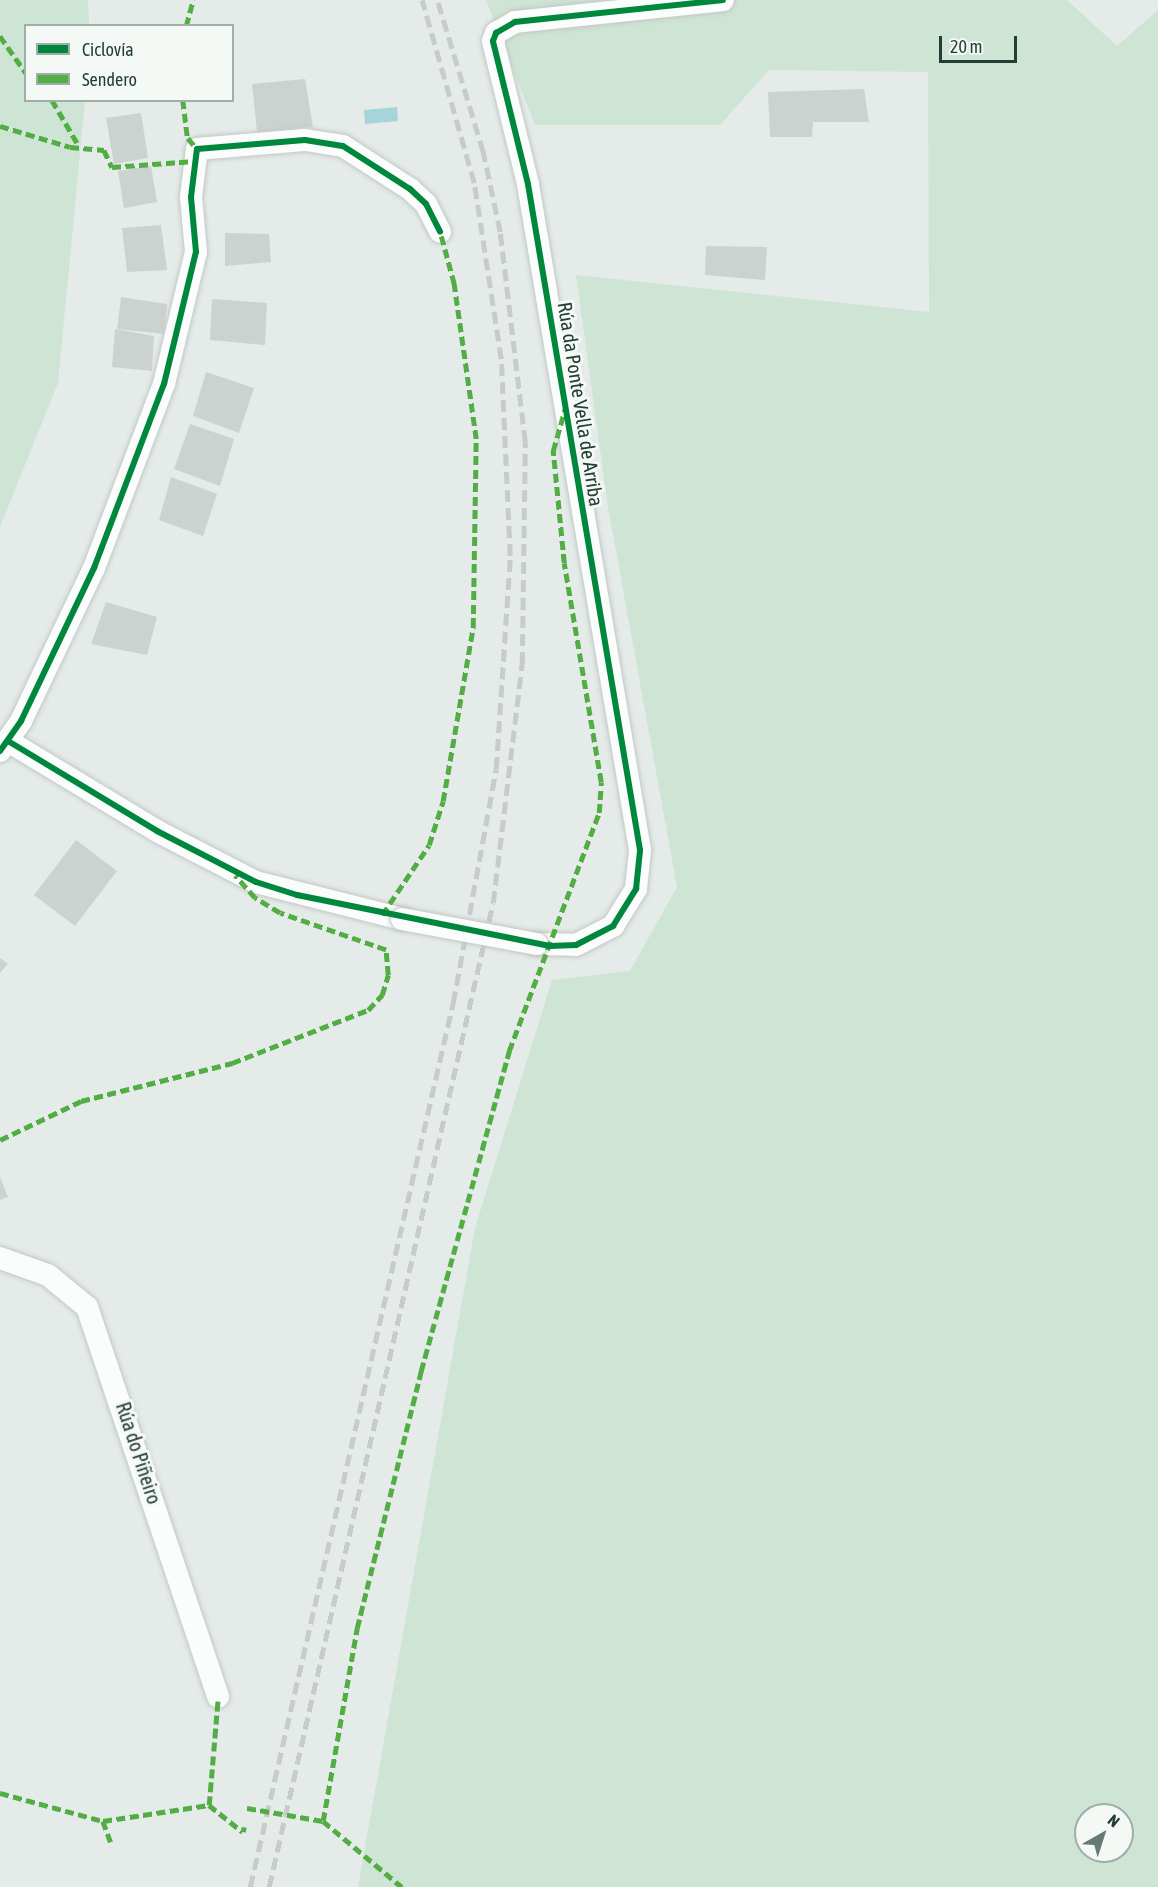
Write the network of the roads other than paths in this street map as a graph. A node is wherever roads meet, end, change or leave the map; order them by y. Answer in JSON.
{"nodes":[{"id":1,"x":723,"y":0,"type":"edge"},
{"id":2,"x":440,"y":232,"type":"dead end"},
{"id":3,"x":4,"y":746,"type":"edge"},
{"id":4,"x":0,"y":1258,"type":"edge"},
{"id":5,"x":218,"y":1697,"type":"dead end"}],
"edges":[{"from":1,"to":3,"type":"street","name":"Rúa da Ponte Vella de Arriba","bridge":true},
{"from":2,"to":3,"type":"street"},
{"from":4,"to":5,"type":"street","name":"Rúa do Piñeiro"}]}
